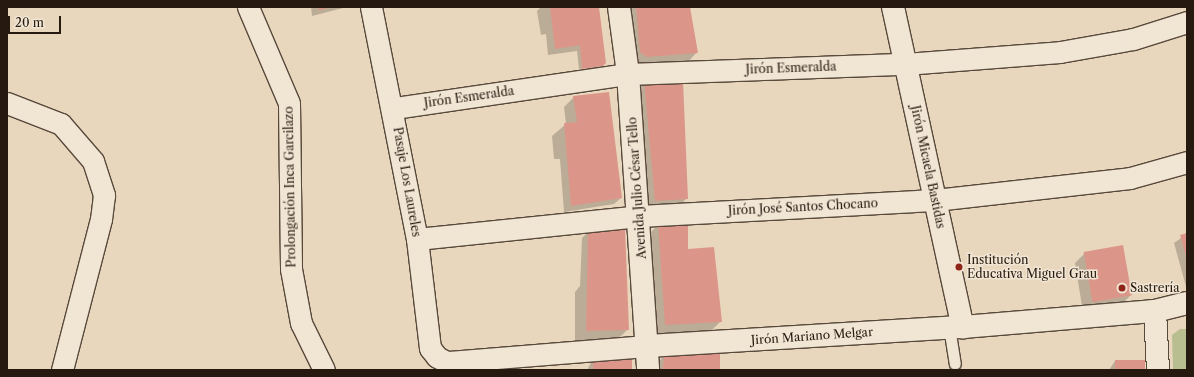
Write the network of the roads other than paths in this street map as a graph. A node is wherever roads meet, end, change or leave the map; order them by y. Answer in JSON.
{"nodes":[{"id":1,"x":248,"y":7,"type":"edge"},
{"id":2,"x":371,"y":7,"type":"edge"},
{"id":3,"x":619,"y":7,"type":"edge"},
{"id":4,"x":893,"y":7,"type":"edge"},
{"id":5,"x":1187,"y":22,"type":"edge"},
{"id":6,"x":905,"y":64,"type":"junction"},
{"id":7,"x":628,"y":74,"type":"junction"},
{"id":8,"x":7,"y":103,"type":"edge"},
{"id":9,"x":394,"y":108,"type":"junction"},
{"id":10,"x":1187,"y":162,"type":"edge"},
{"id":11,"x":935,"y":200,"type":"junction"},
{"id":12,"x":639,"y":216,"type":"junction"},
{"id":13,"x":417,"y":239,"type":"junction"},
{"id":14,"x":1187,"y":303,"type":"edge"},
{"id":15,"x":1155,"y":311,"type":"junction"},
{"id":16,"x":956,"y":327,"type":"junction"},
{"id":17,"x":648,"y":346,"type":"junction"},
{"id":18,"x":438,"y":357,"type":"joint"},
{"id":19,"x":955,"y":364,"type":"dead end"},
{"id":20,"x":62,"y":370,"type":"edge"},
{"id":21,"x":324,"y":370,"type":"edge"},
{"id":22,"x":648,"y":370,"type":"edge"},
{"id":23,"x":1158,"y":370,"type":"edge"}],
"edges":[{"from":1,"to":21,"type":"street","name":"Prolongación Inca Garcilazo"},
{"from":2,"to":9,"type":"street","name":"Pasaje Los Laureles"},
{"from":3,"to":7,"type":"street","name":"Avenida Julio César Tello"},
{"from":4,"to":6,"type":"street","name":"Jirón Micaela Bastidas"},
{"from":5,"to":6,"type":"street","name":"Jirón Esmeralda"},
{"from":6,"to":7,"type":"street","name":"Jirón Esmeralda"},
{"from":6,"to":11,"type":"street","name":"Jirón Micaela Bastidas"},
{"from":7,"to":9,"type":"street","name":"Jirón Esmeralda"},
{"from":7,"to":12,"type":"street","name":"Avenida Julio César Tello"},
{"from":8,"to":20,"type":"street"},
{"from":9,"to":13,"type":"street","name":"Pasaje Los Laureles"},
{"from":10,"to":11,"type":"street","name":"Jirón José Santos Chocano"},
{"from":11,"to":12,"type":"street","name":"Jirón José Santos Chocano"},
{"from":11,"to":16,"type":"street","name":"Jirón Micaela Bastidas"},
{"from":12,"to":13,"type":"street","name":"Jirón José Santos Chocano"},
{"from":12,"to":17,"type":"street","name":"Avenida Julio César Tello"},
{"from":13,"to":18,"type":"street","name":"Pasaje Los Laureles"},
{"from":14,"to":15,"type":"street","name":"Jirón Mariano Melgar"},
{"from":15,"to":16,"type":"street","name":"Jirón Mariano Melgar"},
{"from":15,"to":23,"type":"street"},
{"from":16,"to":17,"type":"street","name":"Jirón Mariano Melgar"},
{"from":16,"to":19,"type":"lane"},
{"from":17,"to":18,"type":"street","name":"Jirón Mariano Melgar"},
{"from":17,"to":22,"type":"street","name":"Avenida Julio César Tello"}]}
